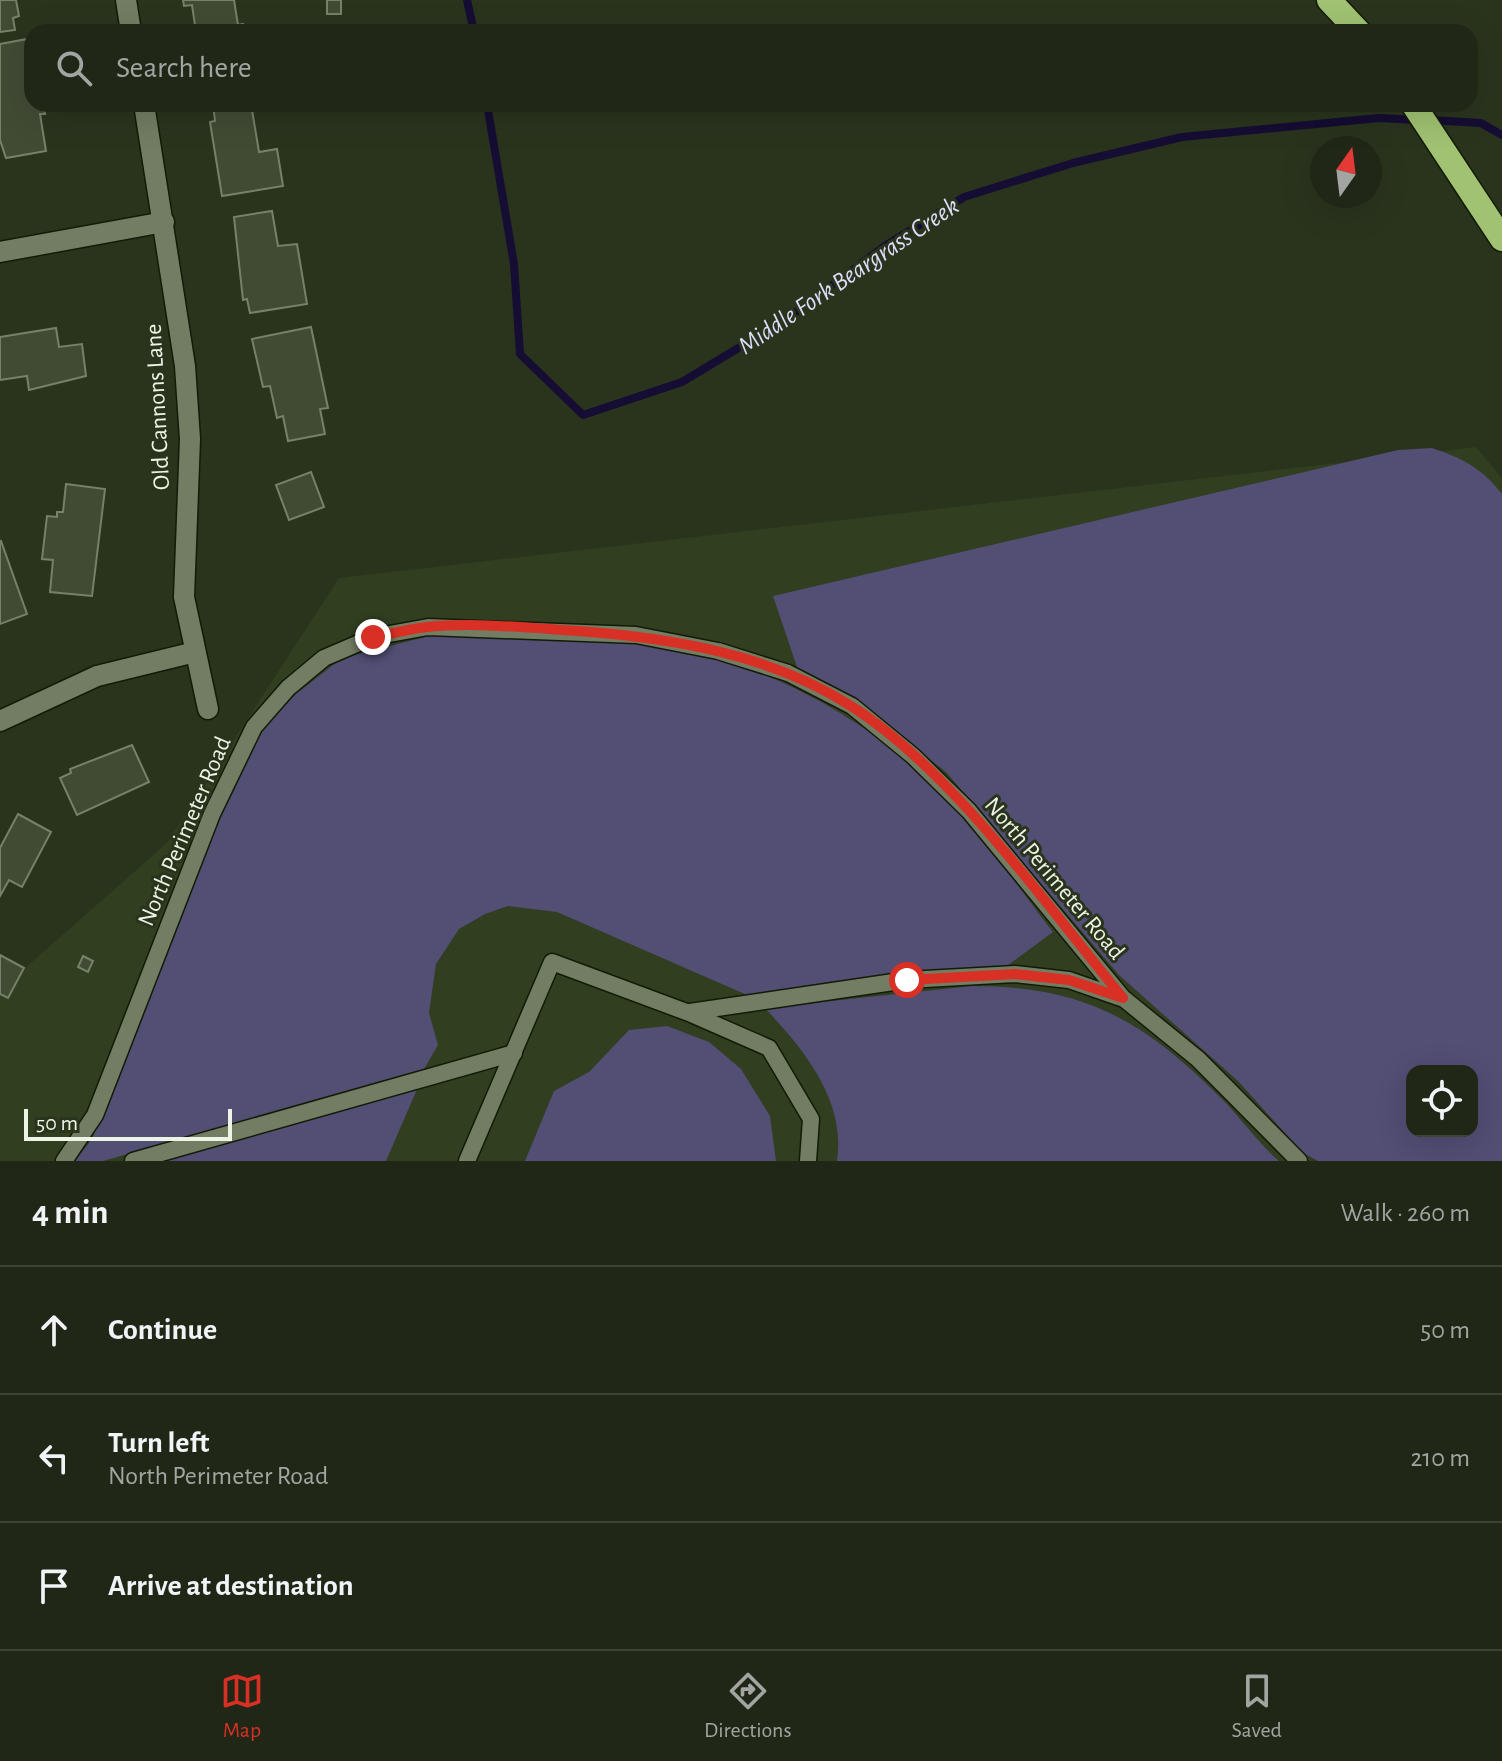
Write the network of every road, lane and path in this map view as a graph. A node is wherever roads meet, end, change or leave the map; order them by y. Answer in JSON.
{"nodes":[{"id":1,"x":126,"y":0,"type":"edge"},
{"id":2,"x":1329,"y":0,"type":"edge"},
{"id":3,"x":130,"y":24,"type":"edge"},
{"id":4,"x":1352,"y":24,"type":"edge"},
{"id":5,"x":145,"y":112,"type":"edge"},
{"id":6,"x":1418,"y":112,"type":"edge"},
{"id":7,"x":164,"y":222,"type":"junction"},
{"id":8,"x":1502,"y":239,"type":"edge"},
{"id":9,"x":0,"y":252,"type":"edge"},
{"id":10,"x":195,"y":652,"type":"junction"},
{"id":11,"x":208,"y":709,"type":"dead end"},
{"id":12,"x":0,"y":721,"type":"edge"},
{"id":13,"x":1123,"y":998,"type":"junction"},
{"id":14,"x":689,"y":1013,"type":"junction"},
{"id":15,"x":514,"y":1053,"type":"junction"},
{"id":16,"x":64,"y":1161,"type":"edge"},
{"id":17,"x":133,"y":1161,"type":"edge"},
{"id":18,"x":467,"y":1161,"type":"edge"},
{"id":19,"x":808,"y":1161,"type":"edge"},
{"id":20,"x":1299,"y":1161,"type":"edge"}],
"edges":[{"from":1,"to":3,"type":"street"},
{"from":2,"to":4,"type":"highway"},
{"from":5,"to":7,"type":"street","name":"Old Cannons Lane"},
{"from":6,"to":8,"type":"highway"},
{"from":7,"to":9,"type":"street"},
{"from":7,"to":10,"type":"street","name":"Old Cannons Lane"},
{"from":10,"to":11,"type":"street","name":"Old Cannons Lane"},
{"from":10,"to":12,"type":"street"},
{"from":13,"to":14,"type":"lane"},
{"from":13,"to":16,"type":"lane","name":"North Perimeter Road"},
{"from":13,"to":20,"type":"lane","name":"North Perimeter Road"},
{"from":14,"to":15,"type":"lane"},
{"from":14,"to":19,"type":"lane"},
{"from":15,"to":17,"type":"lane"},
{"from":15,"to":18,"type":"lane"}]}
